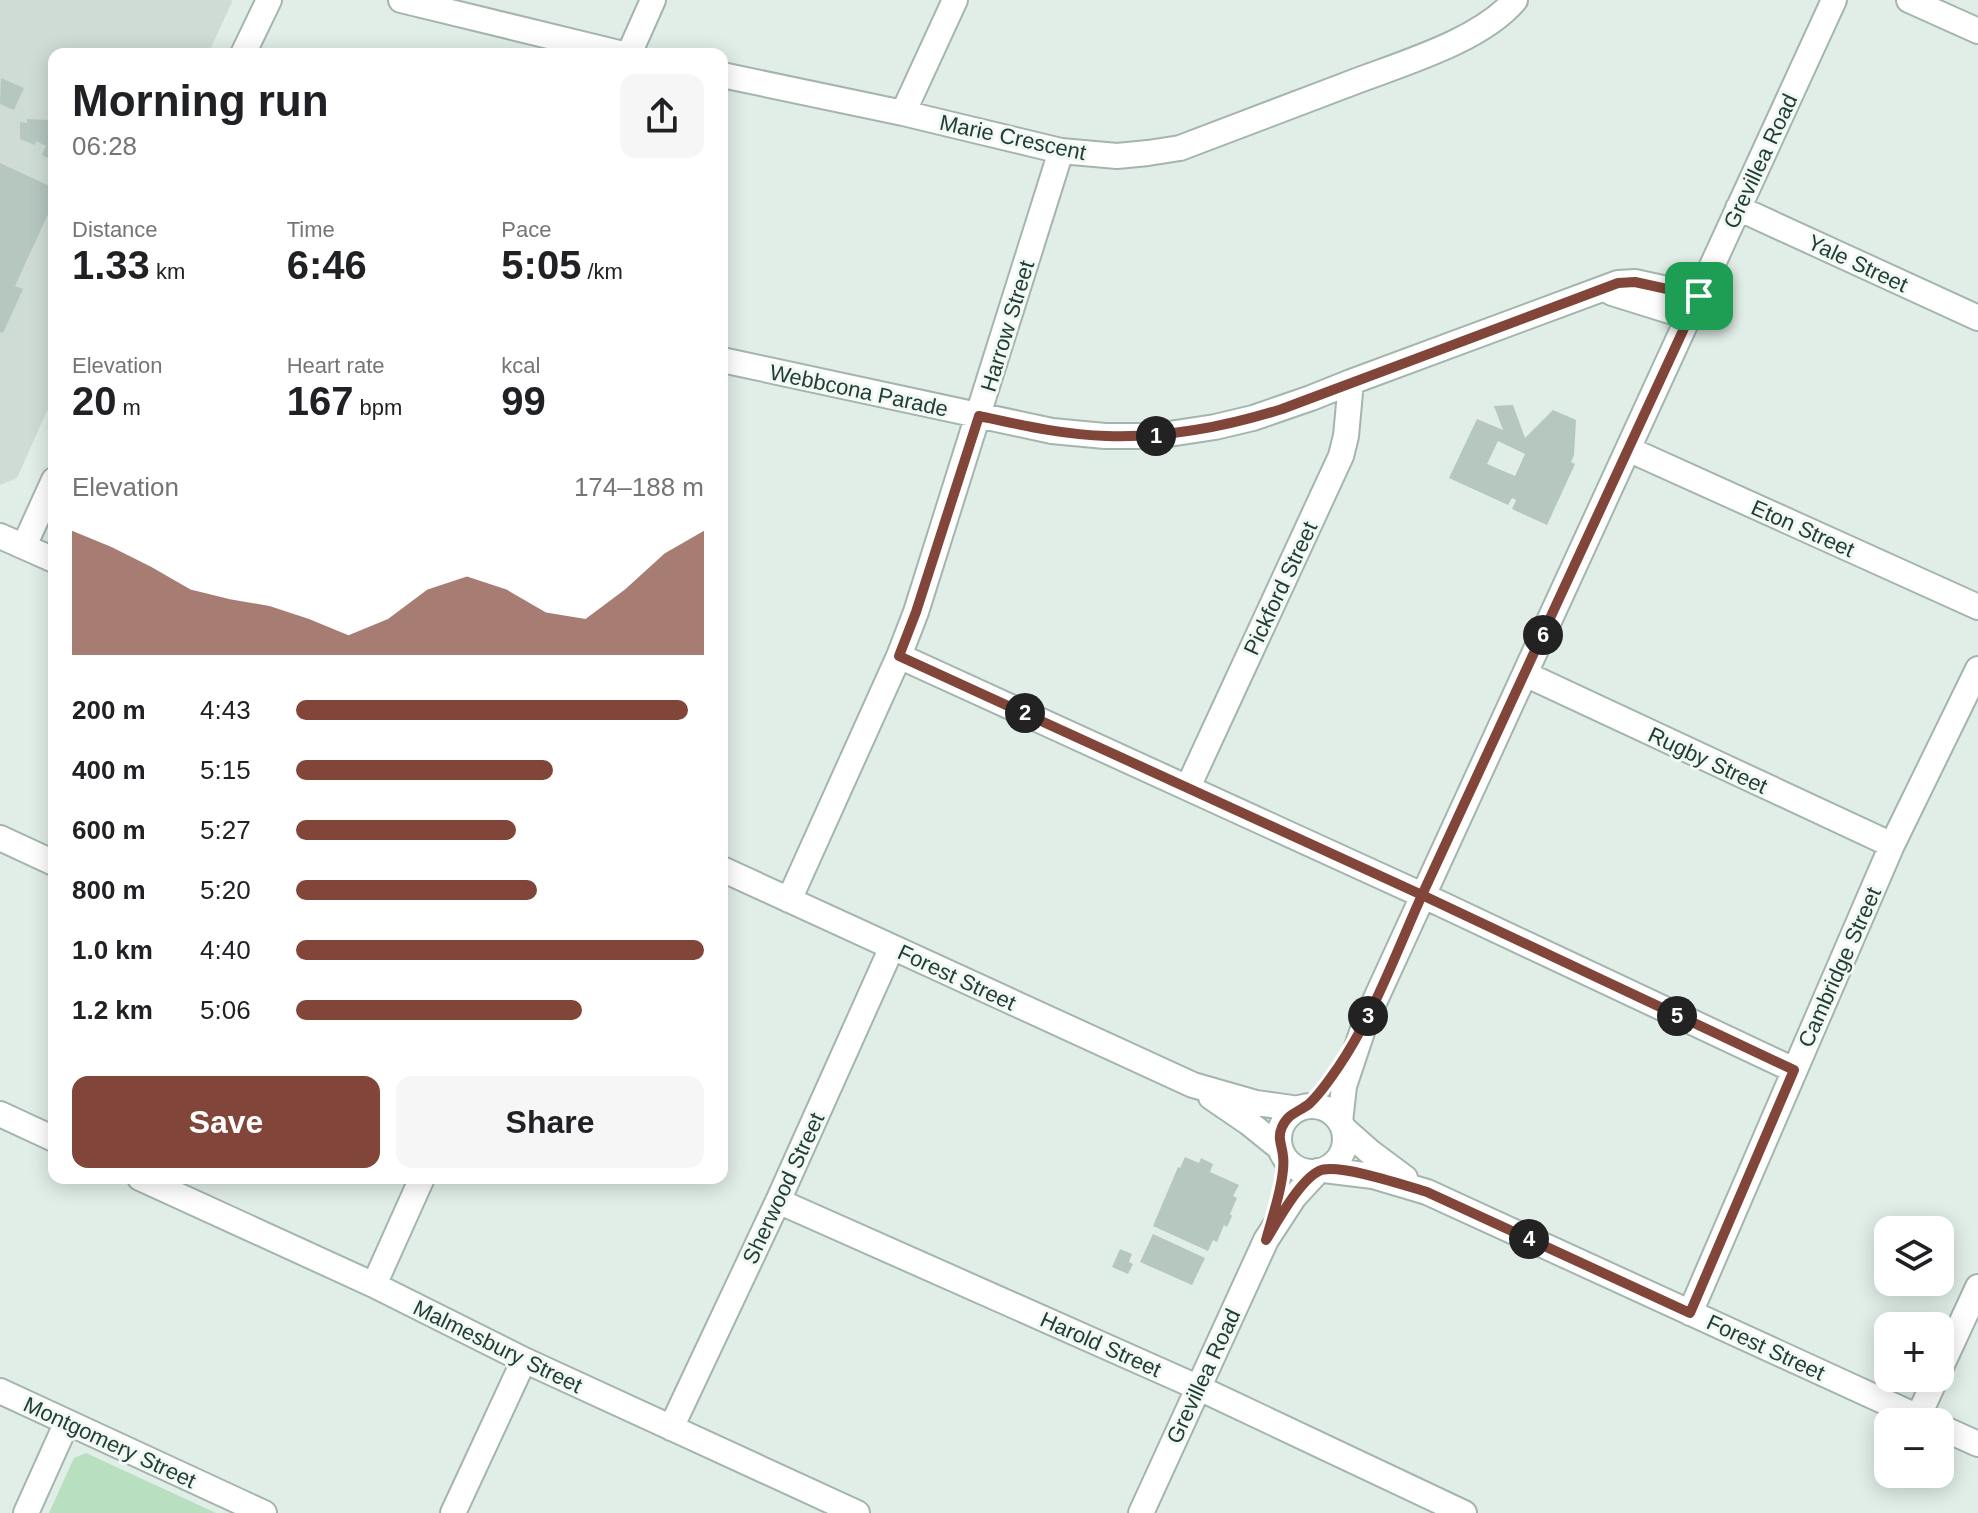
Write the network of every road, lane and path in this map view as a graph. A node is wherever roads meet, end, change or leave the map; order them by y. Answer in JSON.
{"nodes":[{"id":1,"x":269,"y":0,"type":"edge"},
{"id":2,"x":401,"y":0,"type":"edge"},
{"id":3,"x":653,"y":0,"type":"edge"},
{"id":4,"x":955,"y":0,"type":"edge"},
{"id":5,"x":1515,"y":0,"type":"edge"},
{"id":6,"x":1834,"y":0,"type":"edge"},
{"id":7,"x":1909,"y":0,"type":"edge"},
{"id":8,"x":1978,"y":31,"type":"edge"},
{"id":9,"x":246,"y":48,"type":"edge"},
{"id":10,"x":601,"y":48,"type":"edge"},
{"id":11,"x":629,"y":48,"type":"edge"},
{"id":12,"x":728,"y":76,"type":"edge"},
{"id":13,"x":903,"y":113,"type":"junction"},
{"id":14,"x":1061,"y":151,"type":"junction"},
{"id":15,"x":1738,"y":208,"type":"junction"},
{"id":16,"x":1694,"y":306,"type":"junction"},
{"id":17,"x":1978,"y":318,"type":"edge"},
{"id":18,"x":728,"y":361,"type":"edge"},
{"id":19,"x":1351,"y":382,"type":"junction"},
{"id":20,"x":979,"y":416,"type":"junction"},
{"id":21,"x":1628,"y":449,"type":"junction"},
{"id":22,"x":48,"y":493,"type":"edge"},
{"id":23,"x":0,"y":536,"type":"edge"},
{"id":24,"x":24,"y":546,"type":"junction"},
{"id":25,"x":48,"y":557,"type":"edge"},
{"id":26,"x":1978,"y":607,"type":"edge"},
{"id":27,"x":899,"y":656,"type":"junction"},
{"id":28,"x":1978,"y":669,"type":"edge"},
{"id":29,"x":1525,"y":674,"type":"junction"},
{"id":30,"x":1188,"y":787,"type":"junction"},
{"id":31,"x":0,"y":838,"type":"edge"},
{"id":32,"x":1892,"y":845,"type":"junction"},
{"id":33,"x":48,"y":860,"type":"edge"},
{"id":34,"x":728,"y":872,"type":"edge"},
{"id":35,"x":1422,"y":895,"type":"junction"},
{"id":36,"x":789,"y":900,"type":"junction"},
{"id":37,"x":892,"y":947,"type":"junction"},
{"id":38,"x":1366,"y":1020,"type":"junction"},
{"id":39,"x":1794,"y":1070,"type":"junction"},
{"id":40,"x":1193,"y":1085,"type":"junction"},
{"id":41,"x":1302,"y":1108,"type":"junction"},
{"id":42,"x":0,"y":1114,"type":"edge"},
{"id":43,"x":1341,"y":1125,"type":"junction"},
{"id":44,"x":48,"y":1136,"type":"edge"},
{"id":45,"x":1282,"y":1152,"type":"junction"},
{"id":46,"x":1321,"y":1170,"type":"junction"},
{"id":47,"x":153,"y":1184,"type":"edge"},
{"id":48,"x":419,"y":1184,"type":"edge"},
{"id":49,"x":1427,"y":1192,"type":"junction"},
{"id":50,"x":778,"y":1201,"type":"junction"},
{"id":51,"x":1266,"y":1240,"type":"junction"},
{"id":52,"x":374,"y":1285,"type":"junction"},
{"id":53,"x":1978,"y":1287,"type":"edge"},
{"id":54,"x":1690,"y":1313,"type":"junction"},
{"id":55,"x":1954,"y":1339,"type":"edge"},
{"id":56,"x":524,"y":1360,"type":"junction"},
{"id":57,"x":1197,"y":1387,"type":"junction"},
{"id":58,"x":0,"y":1391,"type":"edge"},
{"id":59,"x":1898,"y":1408,"type":"edge"},
{"id":60,"x":67,"y":1422,"type":"junction"},
{"id":61,"x":671,"y":1428,"type":"junction"},
{"id":62,"x":1954,"y":1433,"type":"edge"},
{"id":63,"x":1978,"y":1444,"type":"edge"},
{"id":64,"x":1461,"y":1512,"type":"edge"},
{"id":65,"x":26,"y":1513,"type":"edge"},
{"id":66,"x":264,"y":1513,"type":"edge"},
{"id":67,"x":453,"y":1513,"type":"edge"},
{"id":68,"x":857,"y":1513,"type":"edge"},
{"id":69,"x":1141,"y":1513,"type":"edge"}],
"edges":[{"from":1,"to":9,"type":"street"},
{"from":2,"to":10,"type":"street"},
{"from":3,"to":11,"type":"street"},
{"from":4,"to":13,"type":"street"},
{"from":5,"to":14,"type":"street","name":"Marie Crescent"},
{"from":6,"to":15,"type":"street","name":"Grevillea Road"},
{"from":7,"to":8,"type":"street"},
{"from":12,"to":13,"type":"street","name":"Marie Crescent"},
{"from":13,"to":14,"type":"street","name":"Marie Crescent"},
{"from":14,"to":20,"type":"street","name":"Harrow Street"},
{"from":15,"to":16,"type":"street","name":"Grevillea Road"},
{"from":15,"to":17,"type":"street","name":"Yale Street"},
{"from":16,"to":19,"type":"street","name":"Webbcona Parade"},
{"from":16,"to":21,"type":"street","name":"Grevillea Road"},
{"from":18,"to":20,"type":"street","name":"Webbcona Parade"},
{"from":19,"to":20,"type":"street","name":"Webbcona Parade"},
{"from":19,"to":30,"type":"street","name":"Pickford Street"},
{"from":20,"to":27,"type":"street","name":"Harrow Street"},
{"from":21,"to":26,"type":"street","name":"Eton Street"},
{"from":21,"to":29,"type":"street","name":"Grevillea Road"},
{"from":22,"to":24,"type":"street"},
{"from":23,"to":24,"type":"street"},
{"from":24,"to":25,"type":"street"},
{"from":27,"to":30,"type":"street"},
{"from":27,"to":36,"type":"street","name":"Harrow Street"},
{"from":28,"to":32,"type":"street","name":"Cambridge Street"},
{"from":29,"to":32,"type":"street","name":"Rugby Street"},
{"from":29,"to":35,"type":"street","name":"Grevillea Road"},
{"from":30,"to":35,"type":"street"},
{"from":31,"to":33,"type":"street"},
{"from":32,"to":39,"type":"street","name":"Cambridge Street"},
{"from":34,"to":36,"type":"street","name":"Forest Street"},
{"from":35,"to":38,"type":"street","name":"Grevillea Road"},
{"from":35,"to":39,"type":"street"},
{"from":36,"to":37,"type":"street","name":"Forest Street"},
{"from":37,"to":40,"type":"street","name":"Forest Street"},
{"from":37,"to":50,"type":"street","name":"Sherwood Street"},
{"from":38,"to":41,"type":"street","name":"Grevillea Road"},
{"from":38,"to":43,"type":"street","name":"Grevillea Road"},
{"from":39,"to":54,"type":"street","name":"Cambridge Street"},
{"from":40,"to":41,"type":"street"},
{"from":40,"to":45,"type":"street"},
{"from":41,"to":43,"type":"street"},
{"from":41,"to":45,"type":"street","name":"Grevillea Road"},
{"from":42,"to":44,"type":"street"},
{"from":43,"to":46,"type":"street","name":"Grevillea Road"},
{"from":43,"to":49,"type":"street","name":"Forest Street"},
{"from":45,"to":46,"type":"street"},
{"from":45,"to":51,"type":"street","name":"Grevillea Road"},
{"from":46,"to":49,"type":"street","name":"Forest Street"},
{"from":46,"to":51,"type":"street","name":"Grevillea Road"},
{"from":47,"to":52,"type":"street","name":"Malmesbury Street"},
{"from":48,"to":52,"type":"street"},
{"from":49,"to":54,"type":"street","name":"Forest Street"},
{"from":50,"to":57,"type":"street","name":"Harold Street"},
{"from":50,"to":61,"type":"street","name":"Sherwood Street"},
{"from":51,"to":57,"type":"street","name":"Grevillea Road"},
{"from":52,"to":56,"type":"street","name":"Malmesbury Street"},
{"from":53,"to":55,"type":"street"},
{"from":54,"to":59,"type":"street","name":"Forest Street"},
{"from":56,"to":61,"type":"street","name":"Malmesbury Street"},
{"from":56,"to":67,"type":"street"},
{"from":57,"to":64,"type":"street","name":"Harold Street"},
{"from":57,"to":69,"type":"street","name":"Grevillea Road"},
{"from":58,"to":60,"type":"street","name":"Montgomery Street"},
{"from":60,"to":65,"type":"street"},
{"from":60,"to":66,"type":"street","name":"Montgomery Street"},
{"from":61,"to":68,"type":"street","name":"Malmesbury Street"},
{"from":62,"to":63,"type":"street","name":"Forest Street"}]}
